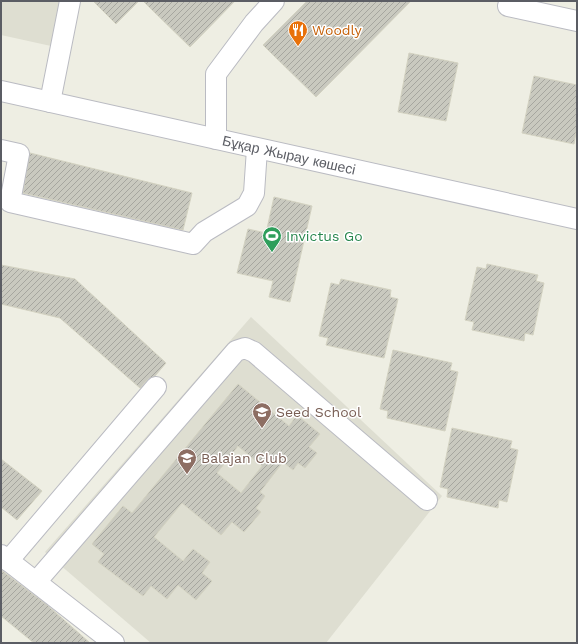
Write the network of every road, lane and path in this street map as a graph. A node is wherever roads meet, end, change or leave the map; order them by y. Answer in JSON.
{"nodes":[{"id":1,"x":70,"y":1,"type":"edge"},
{"id":2,"x":274,"y":1,"type":"edge"},
{"id":3,"x":508,"y":6,"type":"dead end"},
{"id":4,"x":577,"y":21,"type":"edge"},
{"id":5,"x":1,"y":90,"type":"edge"},
{"id":6,"x":50,"y":102,"type":"junction"},
{"id":7,"x":216,"y":139,"type":"junction"},
{"id":8,"x":257,"y":149,"type":"junction"},
{"id":9,"x":1,"y":150,"type":"edge"},
{"id":10,"x":577,"y":219,"type":"edge"},
{"id":11,"x":156,"y":387,"type":"dead end"},
{"id":12,"x":427,"y":500,"type":"dead end"},
{"id":13,"x":5,"y":558,"type":"edge"},
{"id":14,"x":36,"y":582,"type":"junction"},
{"id":15,"x":114,"y":643,"type":"edge"}],
"edges":[{"from":1,"to":6,"type":"street"},
{"from":2,"to":7,"type":"street"},
{"from":3,"to":4,"type":"street"},
{"from":5,"to":6,"type":"street","name":"Бұқар Жырау көшесі"},
{"from":6,"to":7,"type":"street","name":"Бұқар Жырау көшесі"},
{"from":7,"to":8,"type":"street","name":"Бұқар Жырау көшесі"},
{"from":8,"to":9,"type":"street"},
{"from":8,"to":10,"type":"street","name":"Бұқар Жырау көшесі"},
{"from":11,"to":13,"type":"street"},
{"from":12,"to":14,"type":"street"},
{"from":13,"to":14,"type":"street"},
{"from":14,"to":15,"type":"street"}]}
